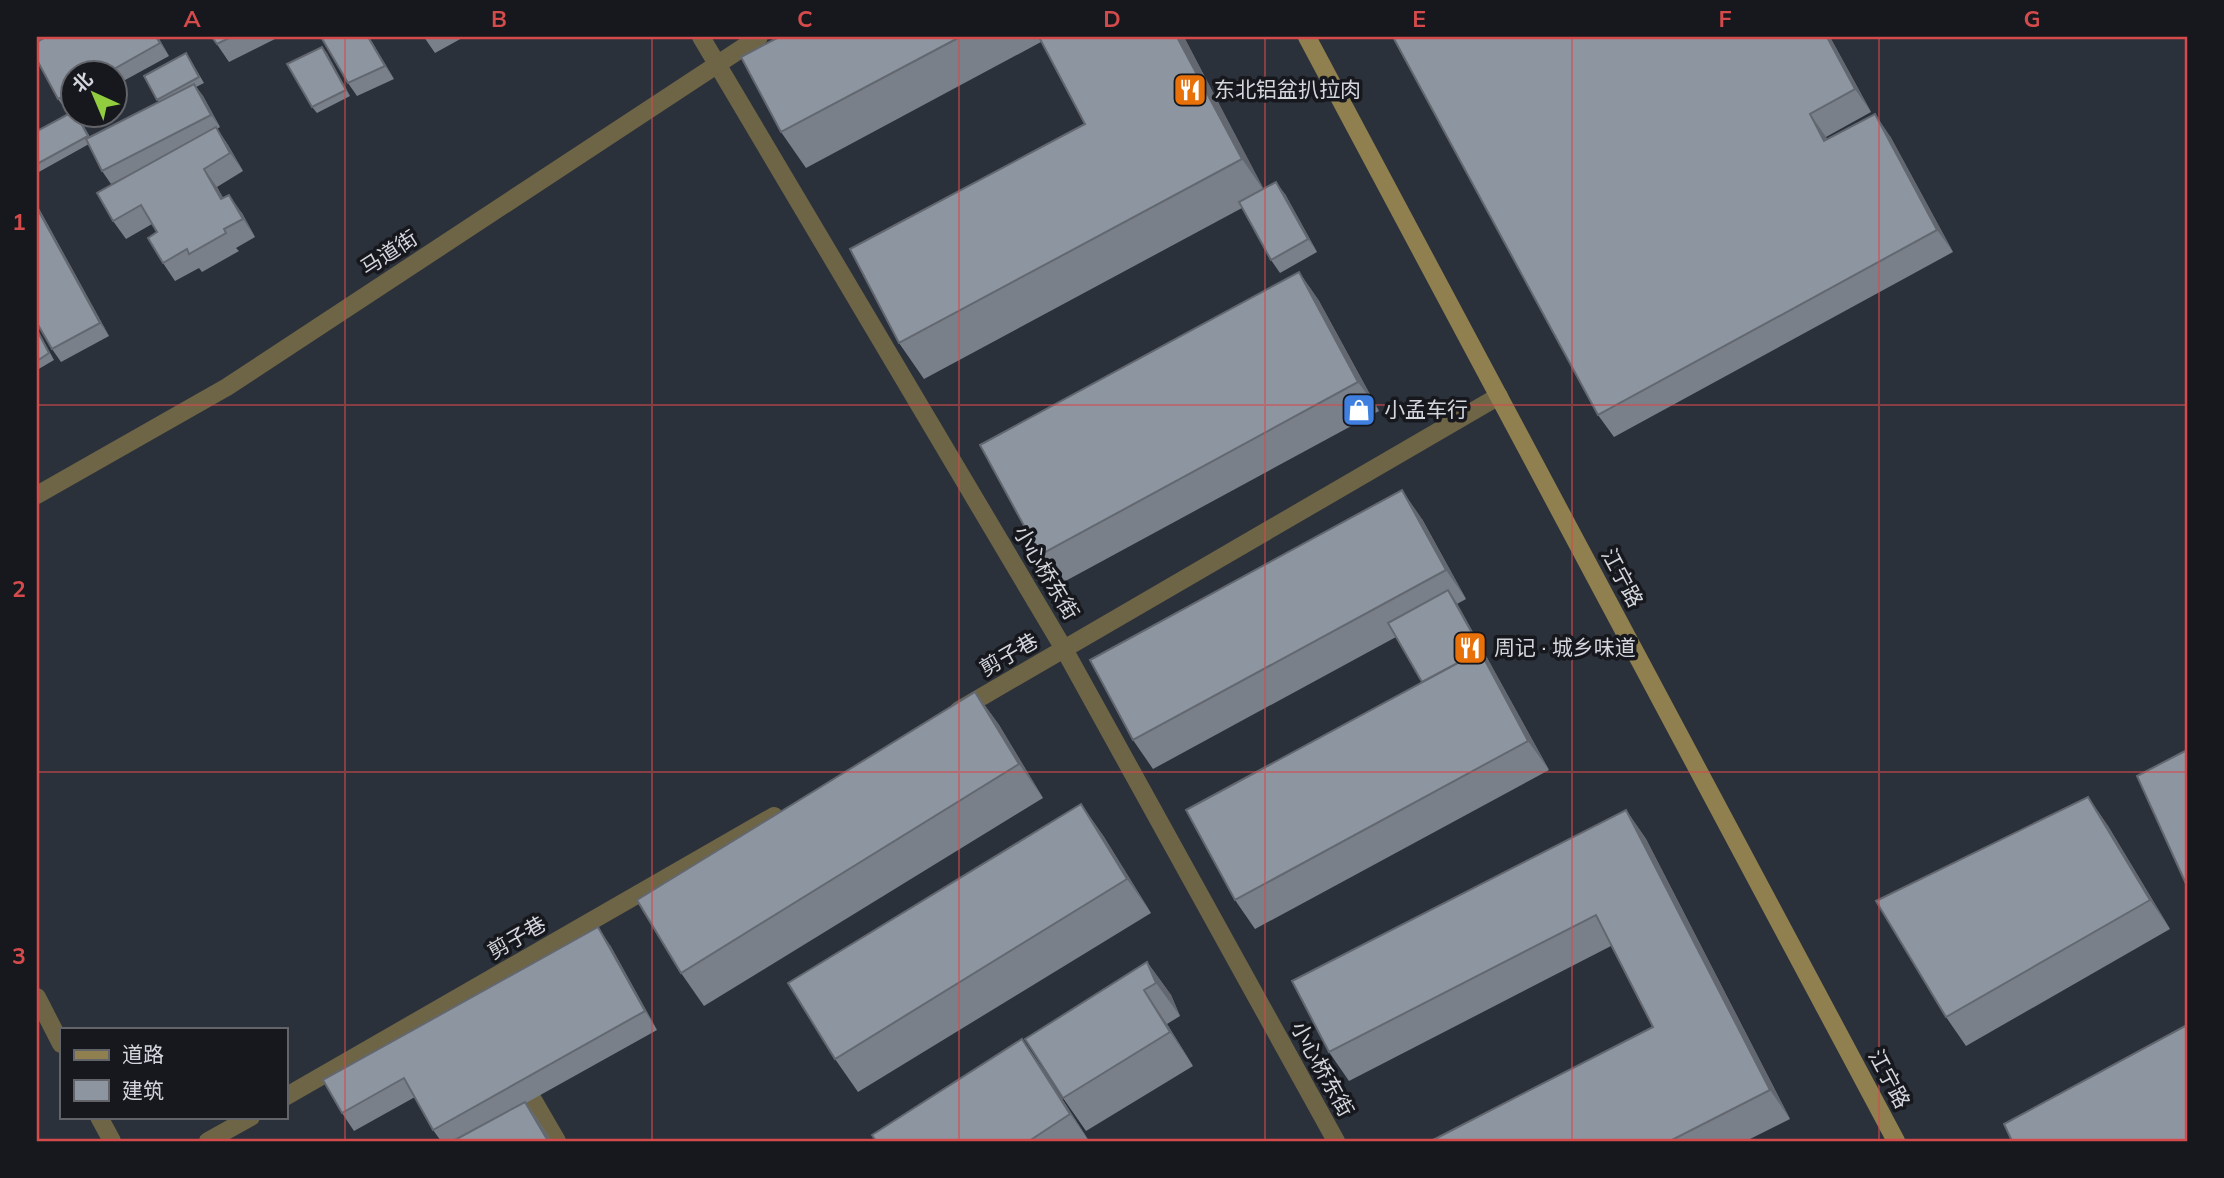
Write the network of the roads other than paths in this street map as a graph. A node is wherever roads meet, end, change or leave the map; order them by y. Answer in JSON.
{"nodes":[{"id":1,"x":701,"y":37,"type":"edge"},
{"id":2,"x":759,"y":37,"type":"edge"},
{"id":3,"x":1307,"y":37,"type":"edge"},
{"id":4,"x":718,"y":64,"type":"junction"},
{"id":5,"x":1499,"y":396,"type":"junction"},
{"id":6,"x":37,"y":495,"type":"edge"},
{"id":7,"x":1064,"y":649,"type":"junction"},
{"id":8,"x":947,"y":717,"type":"edge"},
{"id":9,"x":794,"y":805,"type":"edge"},
{"id":10,"x":470,"y":991,"type":"junction"},
{"id":11,"x":37,"y":997,"type":"edge"},
{"id":12,"x":480,"y":1009,"type":"edge"},
{"id":13,"x":60,"y":1042,"type":"edge"},
{"id":14,"x":515,"y":1069,"type":"edge"},
{"id":15,"x":287,"y":1096,"type":"edge"},
{"id":16,"x":100,"y":1118,"type":"edge"},
{"id":17,"x":248,"y":1118,"type":"edge"},
{"id":18,"x":112,"y":1141,"type":"edge"},
{"id":19,"x":208,"y":1141,"type":"edge"},
{"id":20,"x":557,"y":1141,"type":"edge"},
{"id":21,"x":1336,"y":1141,"type":"edge"},
{"id":22,"x":1896,"y":1141,"type":"edge"}],
"edges":[{"from":1,"to":4,"type":"street","name":"小心桥东街"},
{"from":2,"to":4,"type":"street","name":"马道街"},
{"from":3,"to":5,"type":"street","name":"江宁路"},
{"from":4,"to":6,"type":"street","name":"马道街"},
{"from":4,"to":7,"type":"street","name":"小心桥东街"},
{"from":5,"to":7,"type":"street","name":"剪子巷"},
{"from":5,"to":22,"type":"street","name":"江宁路"},
{"from":7,"to":8,"type":"street","name":"剪子巷"},
{"from":7,"to":21,"type":"street","name":"小心桥东街"},
{"from":9,"to":10,"type":"street","name":"剪子巷"},
{"from":10,"to":12,"type":"street"},
{"from":10,"to":15,"type":"street","name":"剪子巷"},
{"from":11,"to":13,"type":"street"},
{"from":14,"to":20,"type":"street"},
{"from":16,"to":18,"type":"street"},
{"from":17,"to":19,"type":"street"}]}
